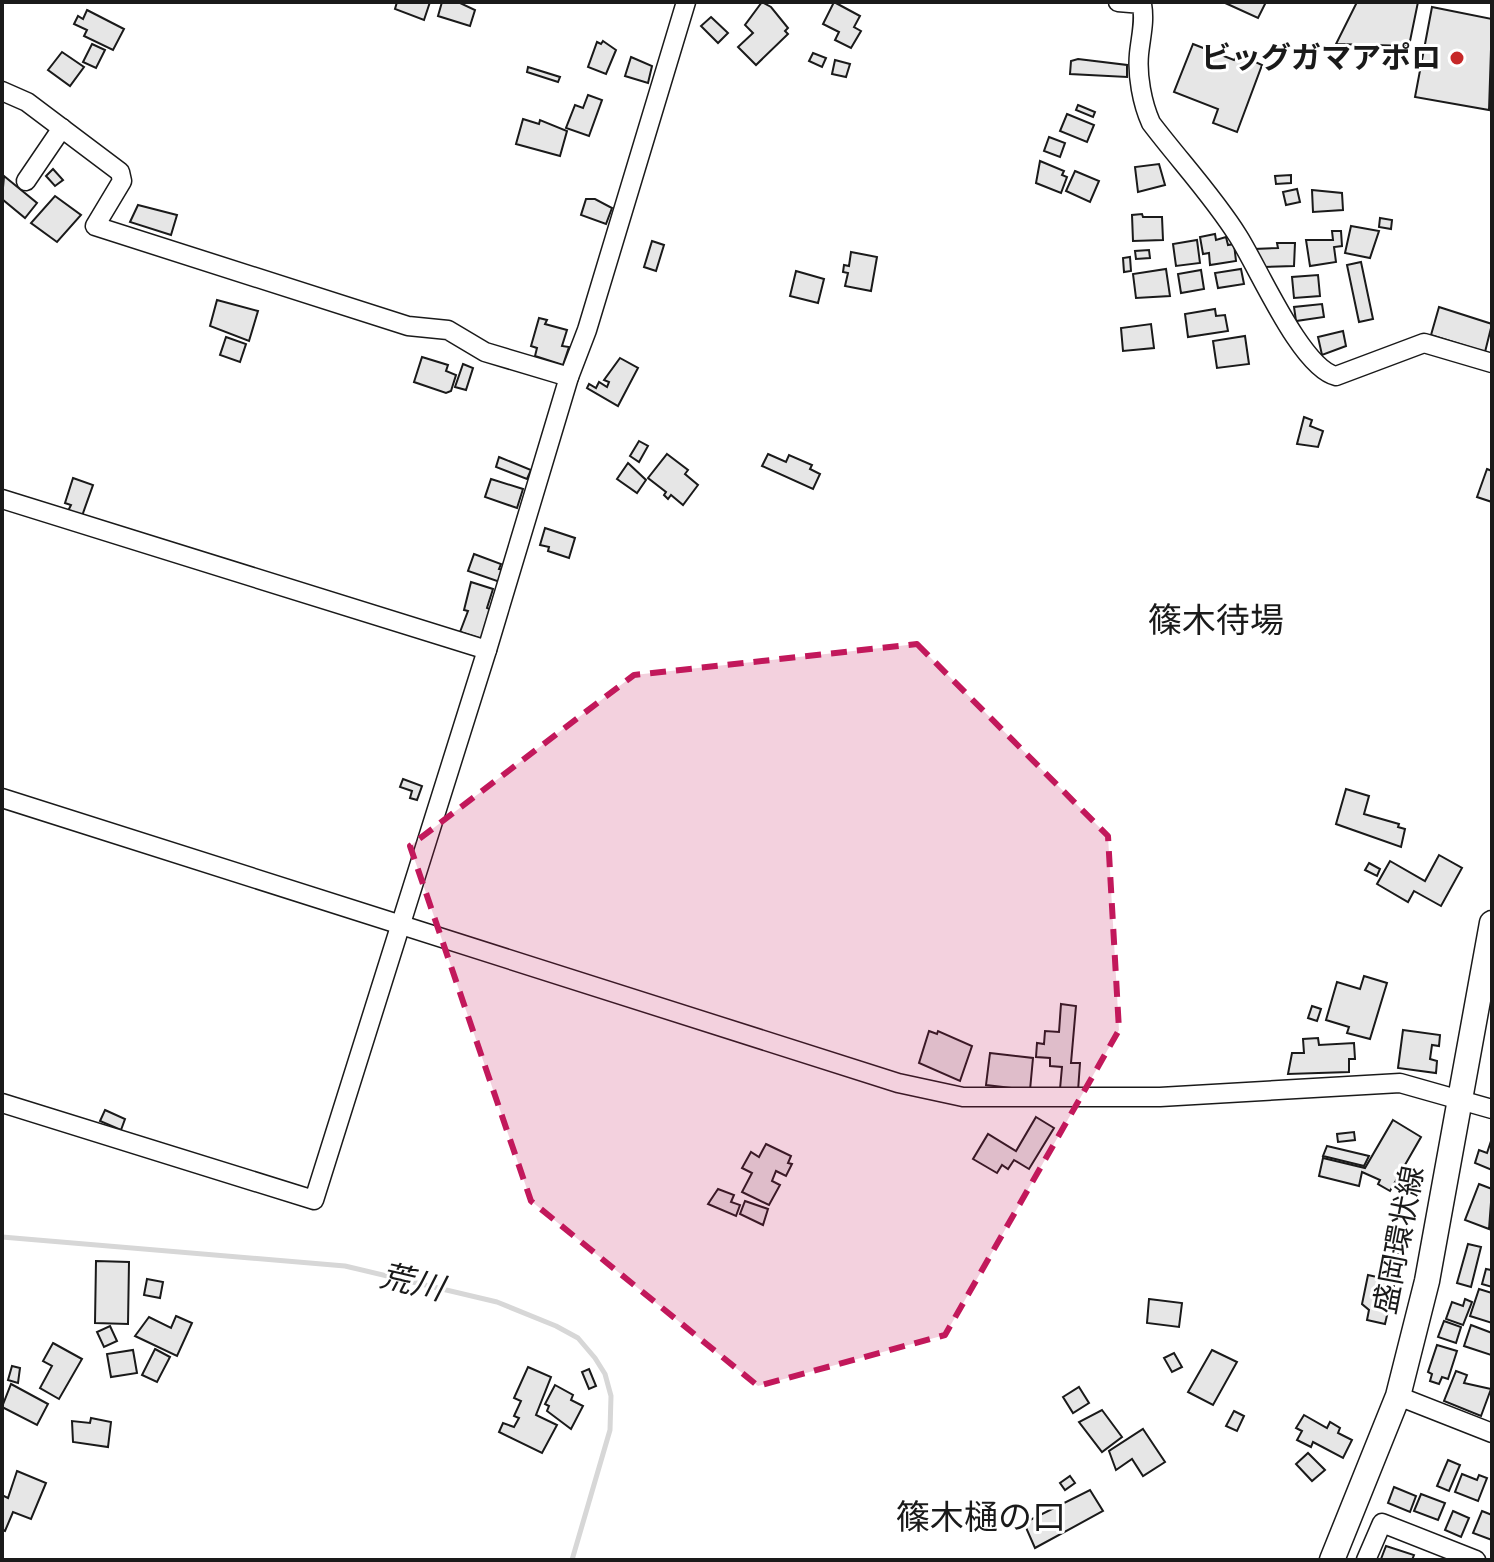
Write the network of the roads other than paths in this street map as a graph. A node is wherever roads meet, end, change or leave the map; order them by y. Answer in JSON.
{"nodes":[{"id":1,"x":686,"y":2,"type":"edge"},
{"id":2,"x":1118,"y":2,"type":"edge"},
{"id":3,"x":2,"y":91,"type":"edge"},
{"id":4,"x":62,"y":128,"type":"junction"},
{"id":5,"x":26,"y":181,"type":"dead end"},
{"id":6,"x":1492,"y":363,"type":"edge"},
{"id":7,"x":569,"y":377,"type":"junction"},
{"id":8,"x":2,"y":499,"type":"edge"},
{"id":9,"x":487,"y":650,"type":"junction"},
{"id":10,"x":2,"y":798,"type":"edge"},
{"id":11,"x":1492,"y":923,"type":"edge"},
{"id":12,"x":400,"y":924,"type":"junction"},
{"id":13,"x":1486,"y":986,"type":"edge"},
{"id":14,"x":1459,"y":1097,"type":"junction"},
{"id":15,"x":2,"y":1103,"type":"edge"},
{"id":16,"x":1492,"y":1109,"type":"edge"},
{"id":17,"x":1398,"y":1396,"type":"junction"},
{"id":18,"x":1491,"y":1430,"type":"edge"},
{"id":19,"x":1332,"y":1560,"type":"edge"},
{"id":20,"x":1366,"y":1560,"type":"edge"},
{"id":21,"x":1476,"y":1560,"type":"edge"}],
"edges":[{"from":1,"to":7,"type":"street"},
{"from":2,"to":6,"type":"street"},
{"from":3,"to":4,"type":"street"},
{"from":4,"to":5,"type":"street"},
{"from":4,"to":7,"type":"street"},
{"from":7,"to":9,"type":"street"},
{"from":8,"to":9,"type":"street"},
{"from":9,"to":12,"type":"street"},
{"from":10,"to":12,"type":"street"},
{"from":11,"to":13,"type":"main road","name":"盛岡環状線"},
{"from":12,"to":14,"type":"street"},
{"from":12,"to":15,"type":"street"},
{"from":13,"to":14,"type":"main road","name":"盛岡環状線"},
{"from":14,"to":16,"type":"street"},
{"from":14,"to":17,"type":"main road","name":"盛岡環状線"},
{"from":17,"to":18,"type":"street"},
{"from":17,"to":19,"type":"main road","name":"盛岡環状線"},
{"from":20,"to":21,"type":"street"}]}
